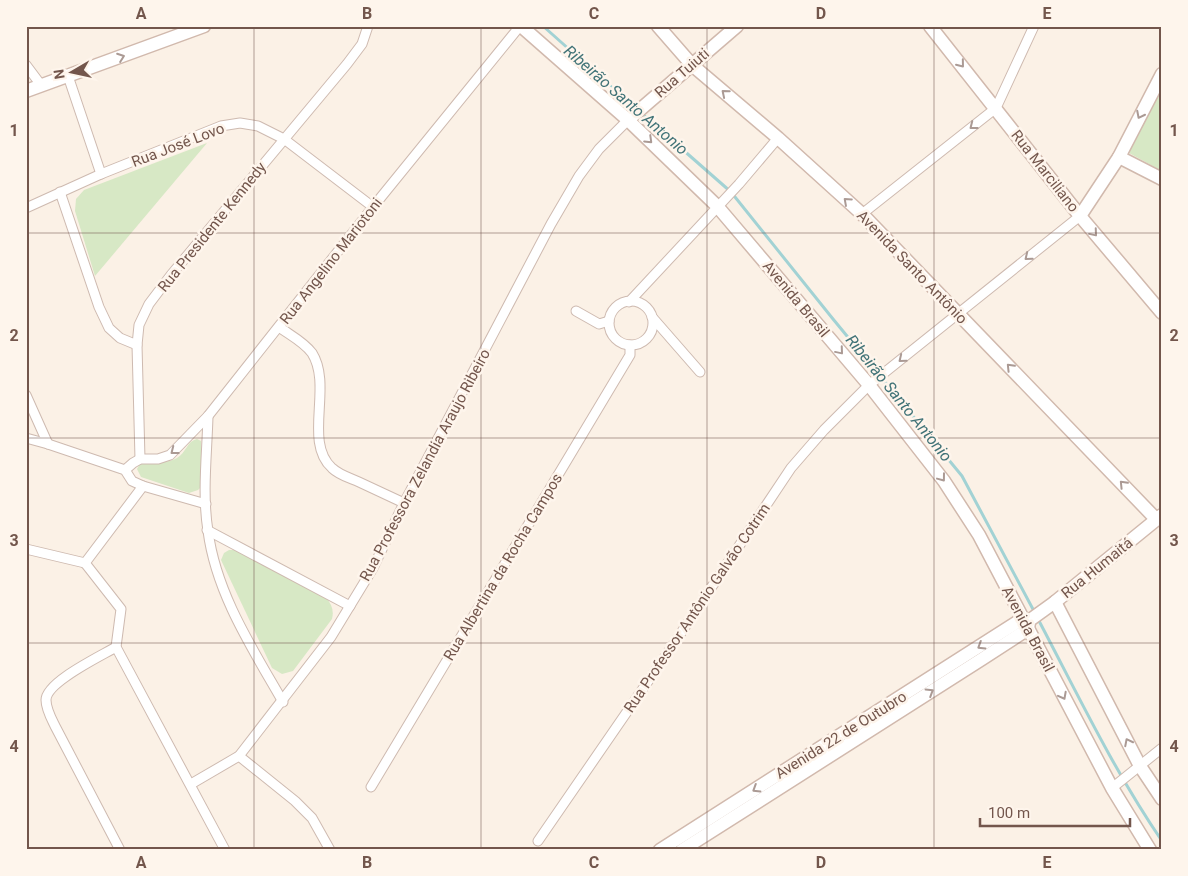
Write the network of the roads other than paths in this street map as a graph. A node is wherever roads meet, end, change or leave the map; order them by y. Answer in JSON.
{"nodes":[{"id":1,"x":204,"y":26,"type":"edge"},
{"id":2,"x":368,"y":26,"type":"edge"},
{"id":3,"x":520,"y":26,"type":"edge"},
{"id":4,"x":658,"y":26,"type":"edge"},
{"id":5,"x":737,"y":26,"type":"edge"},
{"id":6,"x":930,"y":26,"type":"edge"},
{"id":7,"x":1034,"y":26,"type":"edge"},
{"id":8,"x":26,"y":65,"type":"edge"},
{"id":9,"x":692,"y":65,"type":"junction"},
{"id":10,"x":1162,"y":74,"type":"edge"},
{"id":11,"x":68,"y":76,"type":"junction"},
{"id":12,"x":41,"y":85,"type":"junction"},
{"id":13,"x":26,"y":92,"type":"edge"},
{"id":14,"x":996,"y":108,"type":"junction"},
{"id":15,"x":631,"y":117,"type":"junction"},
{"id":16,"x":778,"y":138,"type":"junction"},
{"id":17,"x":284,"y":139,"type":"junction"},
{"id":18,"x":1119,"y":157,"type":"junction"},
{"id":19,"x":101,"y":174,"type":"junction"},
{"id":20,"x":1162,"y":179,"type":"edge"},
{"id":21,"x":60,"y":192,"type":"junction"},
{"id":22,"x":721,"y":202,"type":"junction"},
{"id":23,"x":373,"y":207,"type":"junction"},
{"id":24,"x":26,"y":208,"type":"edge"},
{"id":25,"x":862,"y":214,"type":"junction"},
{"id":26,"x":1080,"y":216,"type":"junction"},
{"id":27,"x":629,"y":302,"type":"junction"},
{"id":28,"x":576,"y":311,"type":"dead end"},
{"id":29,"x":1162,"y":313,"type":"edge"},
{"id":30,"x":958,"y":314,"type":"junction"},
{"id":31,"x":652,"y":317,"type":"junction"},
{"id":32,"x":610,"y":321,"type":"junction"},
{"id":33,"x":279,"y":327,"type":"junction"},
{"id":34,"x":137,"y":345,"type":"junction"},
{"id":35,"x":630,"y":345,"type":"junction"},
{"id":36,"x":700,"y":372,"type":"dead end"},
{"id":37,"x":873,"y":382,"type":"junction"},
{"id":38,"x":26,"y":395,"type":"edge"},
{"id":39,"x":208,"y":416,"type":"junction"},
{"id":40,"x":26,"y":438,"type":"edge"},
{"id":41,"x":48,"y":444,"type":"junction"},
{"id":42,"x":140,"y":459,"type":"junction"},
{"id":43,"x":125,"y":470,"type":"junction"},
{"id":44,"x":143,"y":486,"type":"junction"},
{"id":45,"x":206,"y":504,"type":"junction"},
{"id":46,"x":404,"y":504,"type":"junction"},
{"id":47,"x":1159,"y":517,"type":"edge"},
{"id":48,"x":207,"y":530,"type":"junction"},
{"id":49,"x":26,"y":549,"type":"edge"},
{"id":50,"x":85,"y":563,"type":"junction"},
{"id":51,"x":1050,"y":605,"type":"junction"},
{"id":52,"x":350,"y":606,"type":"junction"},
{"id":53,"x":1028,"y":621,"type":"junction"},
{"id":54,"x":116,"y":646,"type":"junction"},
{"id":55,"x":283,"y":702,"type":"junction"},
{"id":56,"x":1162,"y":748,"type":"edge"},
{"id":57,"x":239,"y":756,"type":"junction"},
{"id":58,"x":1135,"y":769,"type":"junction"},
{"id":59,"x":190,"y":784,"type":"junction"},
{"id":60,"x":1115,"y":785,"type":"junction"},
{"id":61,"x":371,"y":787,"type":"dead end"},
{"id":62,"x":1162,"y":799,"type":"edge"},
{"id":63,"x":538,"y":841,"type":"dead end"},
{"id":64,"x":120,"y":850,"type":"edge"},
{"id":65,"x":225,"y":850,"type":"edge"},
{"id":66,"x":330,"y":850,"type":"edge"},
{"id":67,"x":660,"y":850,"type":"edge"},
{"id":68,"x":682,"y":850,"type":"edge"},
{"id":69,"x":1150,"y":850,"type":"edge"}],
"edges":[{"from":11,"to":1,"type":"main road","one_way":true},
{"from":2,"to":17,"type":"street","name":"Rua Presidente Kennedy"},
{"from":3,"to":15,"type":"main road","name":"Avenida Brasil"},
{"from":3,"to":23,"type":"street","name":"Rua Angelino Mariotoni"},
{"from":4,"to":9,"type":"main road","name":"Avenida Santo Antônio"},
{"from":5,"to":9,"type":"main road","name":"Rua Tuiuti"},
{"from":6,"to":14,"type":"main road","name":"Rua Marciliano","one_way":true},
{"from":7,"to":14,"type":"street"},
{"from":8,"to":12,"type":"street"},
{"from":9,"to":15,"type":"main road","name":"Rua Tuiuti"},
{"from":16,"to":9,"type":"main road","name":"Avenida Santo Antônio","one_way":true},
{"from":10,"to":18,"type":"main road","one_way":true},
{"from":11,"to":12,"type":"main road"},
{"from":11,"to":19,"type":"street"},
{"from":12,"to":13,"type":"main road"},
{"from":14,"to":25,"type":"street","one_way":true},
{"from":14,"to":26,"type":"main road","name":"Rua Marciliano"},
{"from":15,"to":22,"type":"main road","name":"Avenida Brasil","one_way":true},
{"from":15,"to":46,"type":"street","name":"Rua Professora Zelandia Araujo Ribeiro"},
{"from":16,"to":22,"type":"street"},
{"from":25,"to":16,"type":"main road","name":"Avenida Santo Antônio","one_way":true},
{"from":17,"to":19,"type":"street","name":"Rua José Lovo"},
{"from":17,"to":23,"type":"street","name":"Rua José Lovo"},
{"from":17,"to":34,"type":"street","name":"Rua Presidente Kennedy"},
{"from":18,"to":20,"type":"main road"},
{"from":18,"to":26,"type":"main road"},
{"from":19,"to":21,"type":"street","name":"Rua José Lovo"},
{"from":21,"to":24,"type":"street","name":"Rua José Lovo"},
{"from":21,"to":34,"type":"street"},
{"from":22,"to":27,"type":"street"},
{"from":22,"to":37,"type":"main road","name":"Avenida Brasil","one_way":true},
{"from":23,"to":33,"type":"street","name":"Rua Angelino Mariotoni"},
{"from":25,"to":30,"type":"main road","name":"Avenida Santo Antônio"},
{"from":26,"to":29,"type":"main road","name":"Rua Marciliano","one_way":true},
{"from":26,"to":30,"type":"street","name":"Rua Professor Antônio Galvão Cotrim","one_way":true},
{"from":27,"to":31,"type":"street"},
{"from":27,"to":32,"type":"street"},
{"from":28,"to":32,"type":"street"},
{"from":30,"to":37,"type":"street","name":"Rua Professor Antônio Galvão Cotrim","one_way":true},
{"from":47,"to":30,"type":"main road","name":"Avenida Santo Antônio","one_way":true},
{"from":31,"to":35,"type":"street"},
{"from":31,"to":36,"type":"street"},
{"from":32,"to":35,"type":"street"},
{"from":33,"to":39,"type":"street","name":"Rua Angelino Mariotoni"},
{"from":33,"to":46,"type":"street"},
{"from":34,"to":42,"type":"street","name":"Rua Presidente Kennedy"},
{"from":35,"to":61,"type":"street","name":"Rua Albertina da Rocha Campos"},
{"from":37,"to":53,"type":"main road","name":"Avenida Brasil","one_way":true},
{"from":37,"to":63,"type":"street","name":"Rua Professor Antônio Galvão Cotrim"},
{"from":38,"to":41,"type":"street"},
{"from":39,"to":42,"type":"street","name":"Rua Angelino Mariotoni","one_way":true},
{"from":39,"to":45,"type":"street"},
{"from":40,"to":41,"type":"street"},
{"from":41,"to":43,"type":"street"},
{"from":42,"to":43,"type":"street"},
{"from":43,"to":44,"type":"street"},
{"from":44,"to":45,"type":"street"},
{"from":44,"to":50,"type":"street"},
{"from":45,"to":48,"type":"street"},
{"from":46,"to":52,"type":"street","name":"Rua Professora Zelandia Araujo Ribeiro"},
{"from":47,"to":51,"type":"main road","name":"Rua Humaitá"},
{"from":48,"to":52,"type":"street"},
{"from":48,"to":55,"type":"street"},
{"from":49,"to":50,"type":"street"},
{"from":50,"to":54,"type":"street"},
{"from":51,"to":53,"type":"main road","name":"Rua Humaitá"},
{"from":58,"to":51,"type":"main road","one_way":true},
{"from":52,"to":55,"type":"street","name":"Rua Professora Zelandia Araujo Ribeiro"},
{"from":53,"to":60,"type":"main road","name":"Avenida Brasil","one_way":true},
{"from":53,"to":67,"type":"main road","name":"Avenida 22 de Outubro","one_way":true},
{"from":68,"to":53,"type":"main road","name":"Avenida 22 de Outubro","one_way":true},
{"from":54,"to":59,"type":"street"},
{"from":54,"to":64,"type":"street"},
{"from":55,"to":57,"type":"street","name":"Rua Professora Zelandia Araujo Ribeiro"},
{"from":56,"to":58,"type":"street"},
{"from":57,"to":59,"type":"street","name":"Rua Professora Zelandia Araujo Ribeiro"},
{"from":57,"to":66,"type":"street"},
{"from":58,"to":60,"type":"street"},
{"from":58,"to":62,"type":"main road"},
{"from":59,"to":65,"type":"street"},
{"from":60,"to":69,"type":"main road","name":"Avenida Brasil"}]}
